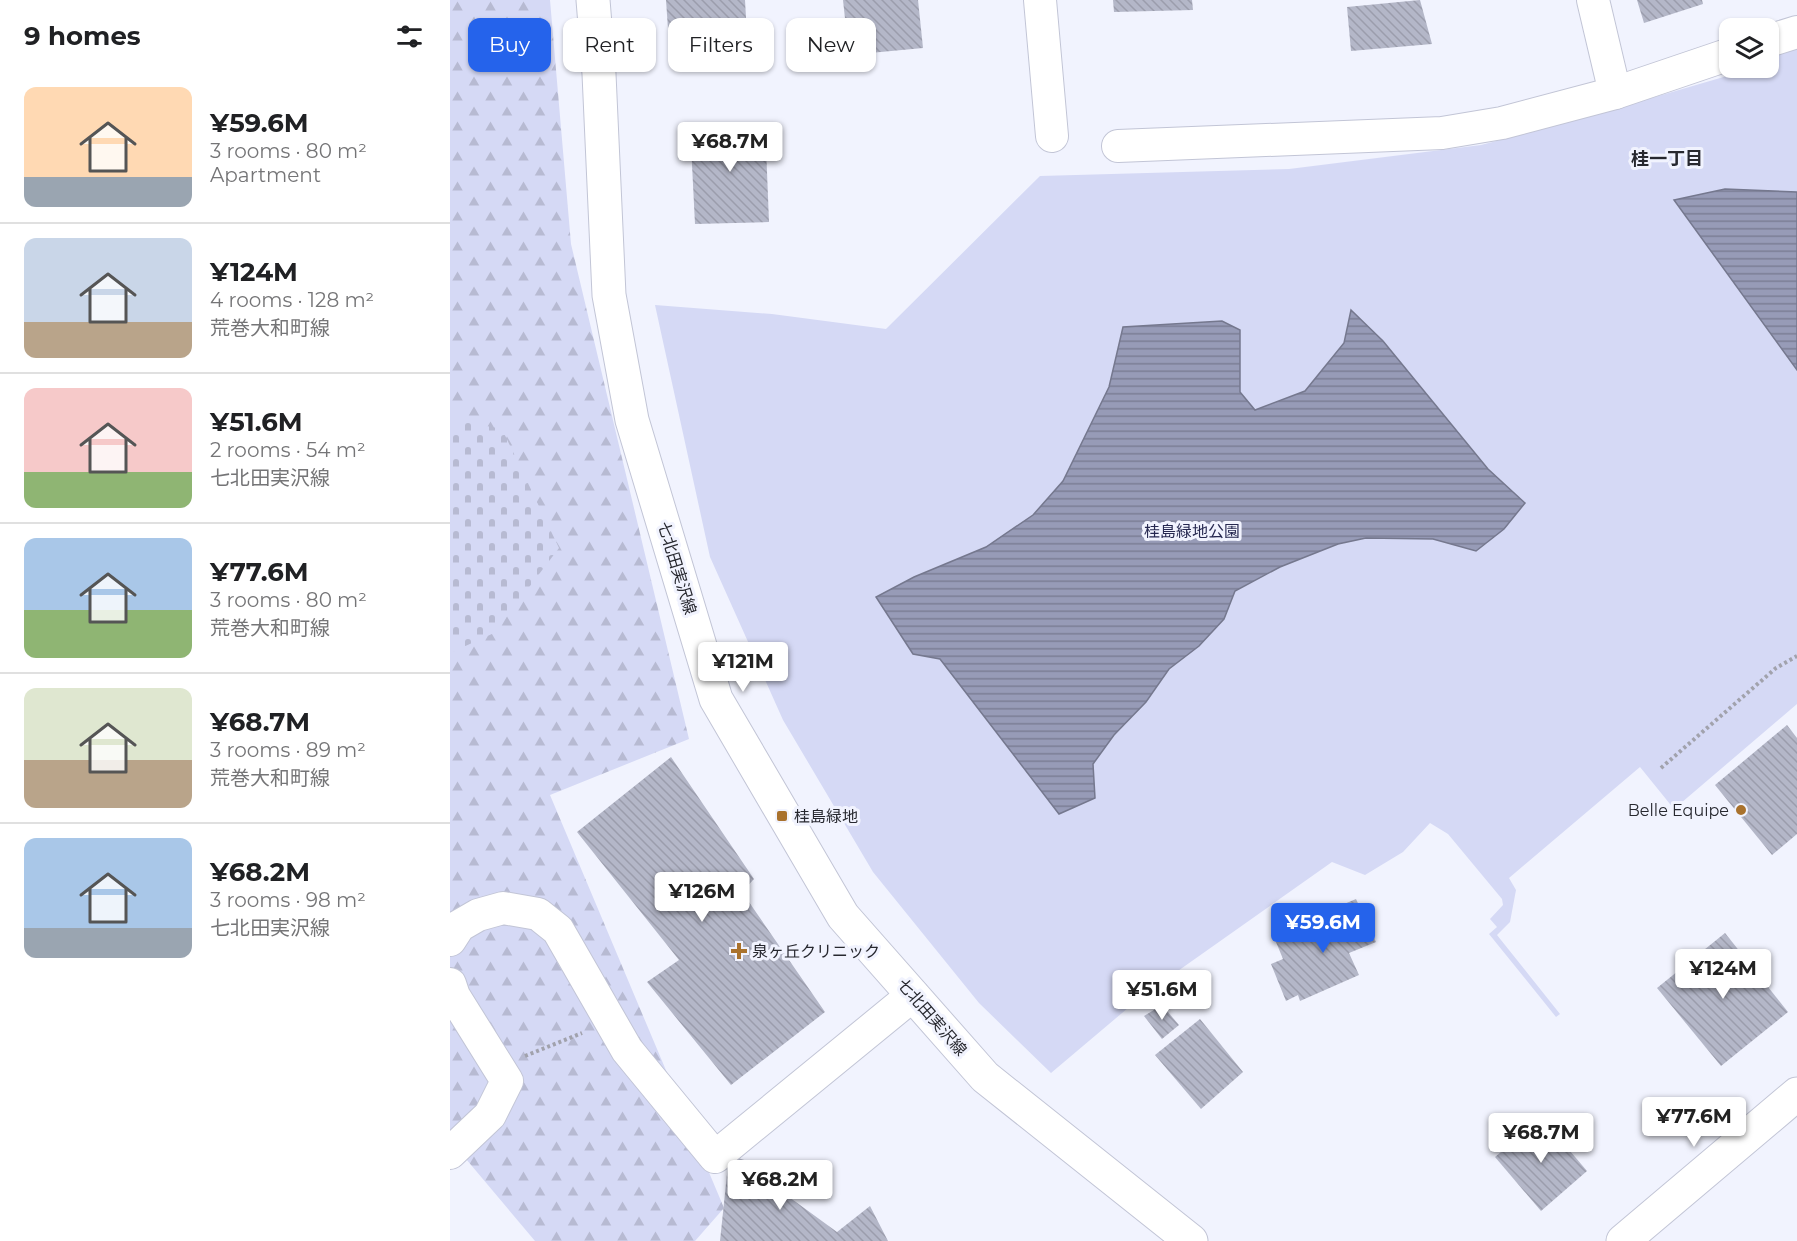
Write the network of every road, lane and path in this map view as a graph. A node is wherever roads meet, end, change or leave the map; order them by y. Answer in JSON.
{"nodes":[{"id":1,"x":592,"y":0,"type":"edge"},
{"id":2,"x":1040,"y":0,"type":"edge"},
{"id":3,"x":1593,"y":0,"type":"edge"},
{"id":4,"x":1797,"y":32,"type":"edge"},
{"id":5,"x":1779,"y":38,"type":"edge"},
{"id":6,"x":1719,"y":58,"type":"edge"},
{"id":7,"x":1615,"y":93,"type":"junction"},
{"id":8,"x":1052,"y":136,"type":"dead end"},
{"id":9,"x":1118,"y":146,"type":"dead end"},
{"id":10,"x":1797,"y":656,"type":"edge"},
{"id":11,"x":1661,"y":768,"type":"dead end"},
{"id":12,"x":450,"y":940,"type":"edge"},
{"id":13,"x":450,"y":984,"type":"edge"},
{"id":14,"x":913,"y":995,"type":"junction"},
{"id":15,"x":610,"y":1021,"type":"junction"},
{"id":16,"x":499,"y":1067,"type":"junction"},
{"id":17,"x":1797,"y":1094,"type":"edge"},
{"id":18,"x":450,"y":1153,"type":"edge"},
{"id":19,"x":1191,"y":1241,"type":"edge"},
{"id":20,"x":1623,"y":1241,"type":"edge"}],
"edges":[{"from":1,"to":14,"type":"street","name":"七北田実沢線"},
{"from":2,"to":8,"type":"street"},
{"from":3,"to":7,"type":"street"},
{"from":4,"to":5,"type":"street"},
{"from":6,"to":7,"type":"street"},
{"from":7,"to":9,"type":"street"},
{"from":10,"to":11,"type":"path"},
{"from":12,"to":15,"type":"street"},
{"from":13,"to":16,"type":"street"},
{"from":14,"to":15,"type":"street"},
{"from":14,"to":19,"type":"street","name":"七北田実沢線"},
{"from":15,"to":16,"type":"path"},
{"from":16,"to":18,"type":"street"},
{"from":17,"to":20,"type":"street"}]}
